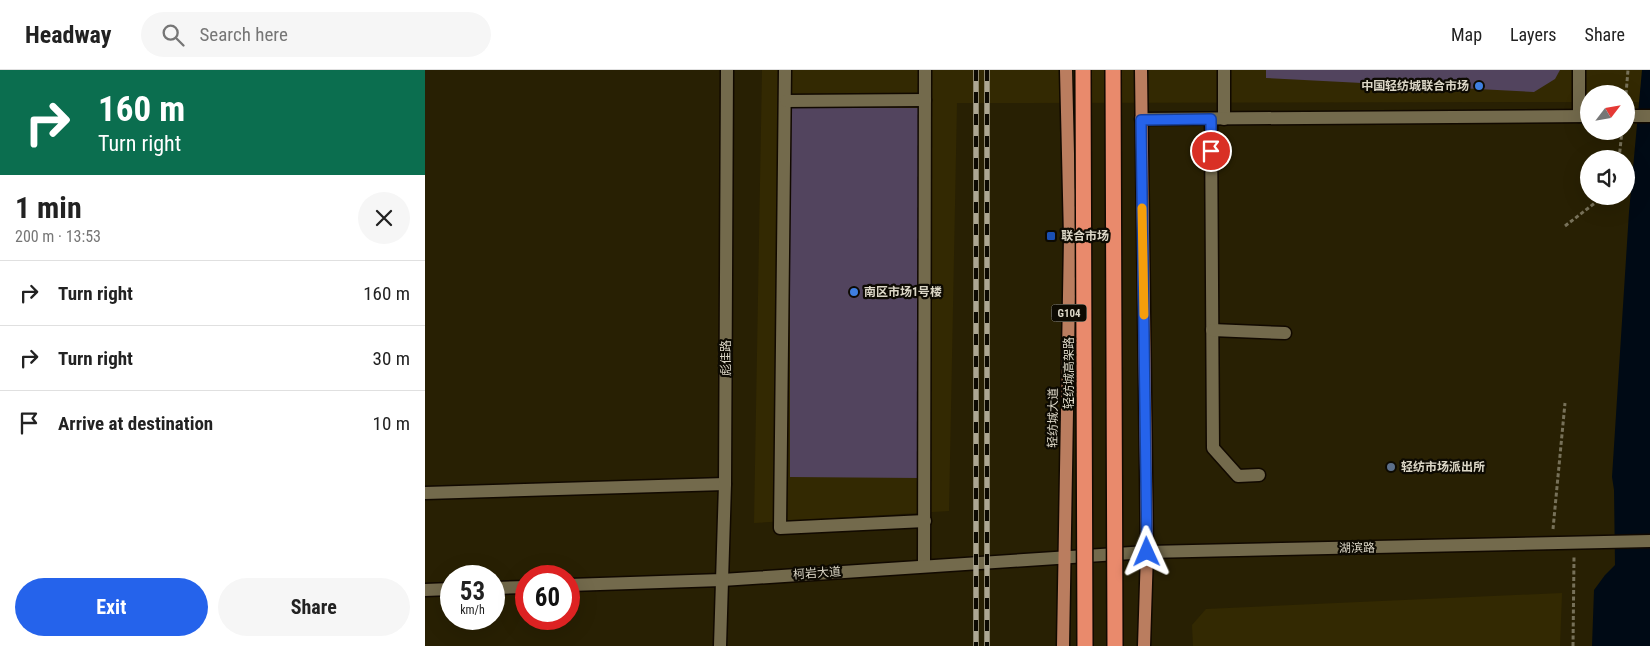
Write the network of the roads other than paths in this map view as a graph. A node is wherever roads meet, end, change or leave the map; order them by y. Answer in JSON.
{"nodes":[{"id":1,"x":727,"y":70,"type":"edge"},
{"id":2,"x":785,"y":70,"type":"edge"},
{"id":3,"x":925,"y":70,"type":"edge"},
{"id":4,"x":1066,"y":70,"type":"edge"},
{"id":5,"x":1083,"y":70,"type":"edge"},
{"id":6,"x":1113,"y":70,"type":"edge"},
{"id":7,"x":1141,"y":70,"type":"edge"},
{"id":8,"x":1224,"y":70,"type":"edge"},
{"id":9,"x":1579,"y":70,"type":"edge"},
{"id":10,"x":1581,"y":85,"type":"edge"},
{"id":11,"x":925,"y":100,"type":"junction"},
{"id":12,"x":786,"y":101,"type":"junction"},
{"id":13,"x":1580,"y":116,"type":"edge"},
{"id":14,"x":1635,"y":116,"type":"edge"},
{"id":15,"x":1650,"y":116,"type":"edge"},
{"id":16,"x":1211,"y":119,"type":"junction"},
{"id":17,"x":1225,"y":119,"type":"junction"},
{"id":18,"x":1141,"y":120,"type":"junction"},
{"id":19,"x":1212,"y":330,"type":"junction"},
{"id":20,"x":1285,"y":333,"type":"dead end"},
{"id":21,"x":1259,"y":476,"type":"dead end"},
{"id":22,"x":725,"y":484,"type":"junction"},
{"id":23,"x":425,"y":493,"type":"edge"},
{"id":24,"x":925,"y":521,"type":"junction"},
{"id":25,"x":1650,"y":541,"type":"edge"},
{"id":26,"x":1147,"y":552,"type":"junction"},
{"id":27,"x":1065,"y":557,"type":"junction"},
{"id":28,"x":924,"y":566,"type":"junction"},
{"id":29,"x":722,"y":580,"type":"junction"},
{"id":30,"x":580,"y":585,"type":"edge"},
{"id":31,"x":440,"y":589,"type":"edge"},
{"id":32,"x":425,"y":590,"type":"edge"},
{"id":33,"x":721,"y":646,"type":"edge"},
{"id":34,"x":1063,"y":646,"type":"edge"},
{"id":35,"x":1085,"y":646,"type":"edge"},
{"id":36,"x":1115,"y":646,"type":"edge"},
{"id":37,"x":1144,"y":646,"type":"edge"}],
"edges":[{"from":1,"to":22,"type":"street","name":"彪佳路"},
{"from":2,"to":12,"type":"street"},
{"from":3,"to":11,"type":"street"},
{"from":4,"to":27,"type":"main road","name":"轻纺城大道","number":"G104"},
{"from":5,"to":35,"type":"highway","name":"轻纺城高架路","bridge":true},
{"from":6,"to":36,"type":"highway","bridge":true},
{"from":7,"to":18,"type":"main road"},
{"from":8,"to":17,"type":"street"},
{"from":9,"to":10,"type":"street"},
{"from":11,"to":12,"type":"street"},
{"from":11,"to":24,"type":"street"},
{"from":12,"to":24,"type":"street"},
{"from":13,"to":17,"type":"street"},
{"from":14,"to":15,"type":"street"},
{"from":16,"to":17,"type":"street"},
{"from":16,"to":18,"type":"street"},
{"from":16,"to":19,"type":"street"},
{"from":18,"to":26,"type":"main road"},
{"from":19,"to":20,"type":"street"},
{"from":19,"to":21,"type":"street"},
{"from":22,"to":23,"type":"street"},
{"from":22,"to":29,"type":"street","name":"彪佳路"},
{"from":24,"to":28,"type":"street"},
{"from":25,"to":26,"type":"street","name":"湖滨路"},
{"from":26,"to":27,"type":"street","name":"湖滨路"},
{"from":26,"to":37,"type":"main road"},
{"from":27,"to":28,"type":"street","name":"柯岩大道"},
{"from":27,"to":34,"type":"main road","name":"轻纺城大道","number":"G104"},
{"from":28,"to":29,"type":"street","name":"柯岩大道"},
{"from":29,"to":30,"type":"street","name":"柯岩大道"},
{"from":29,"to":33,"type":"street","name":"彪佳路"},
{"from":31,"to":32,"type":"street"}]}
